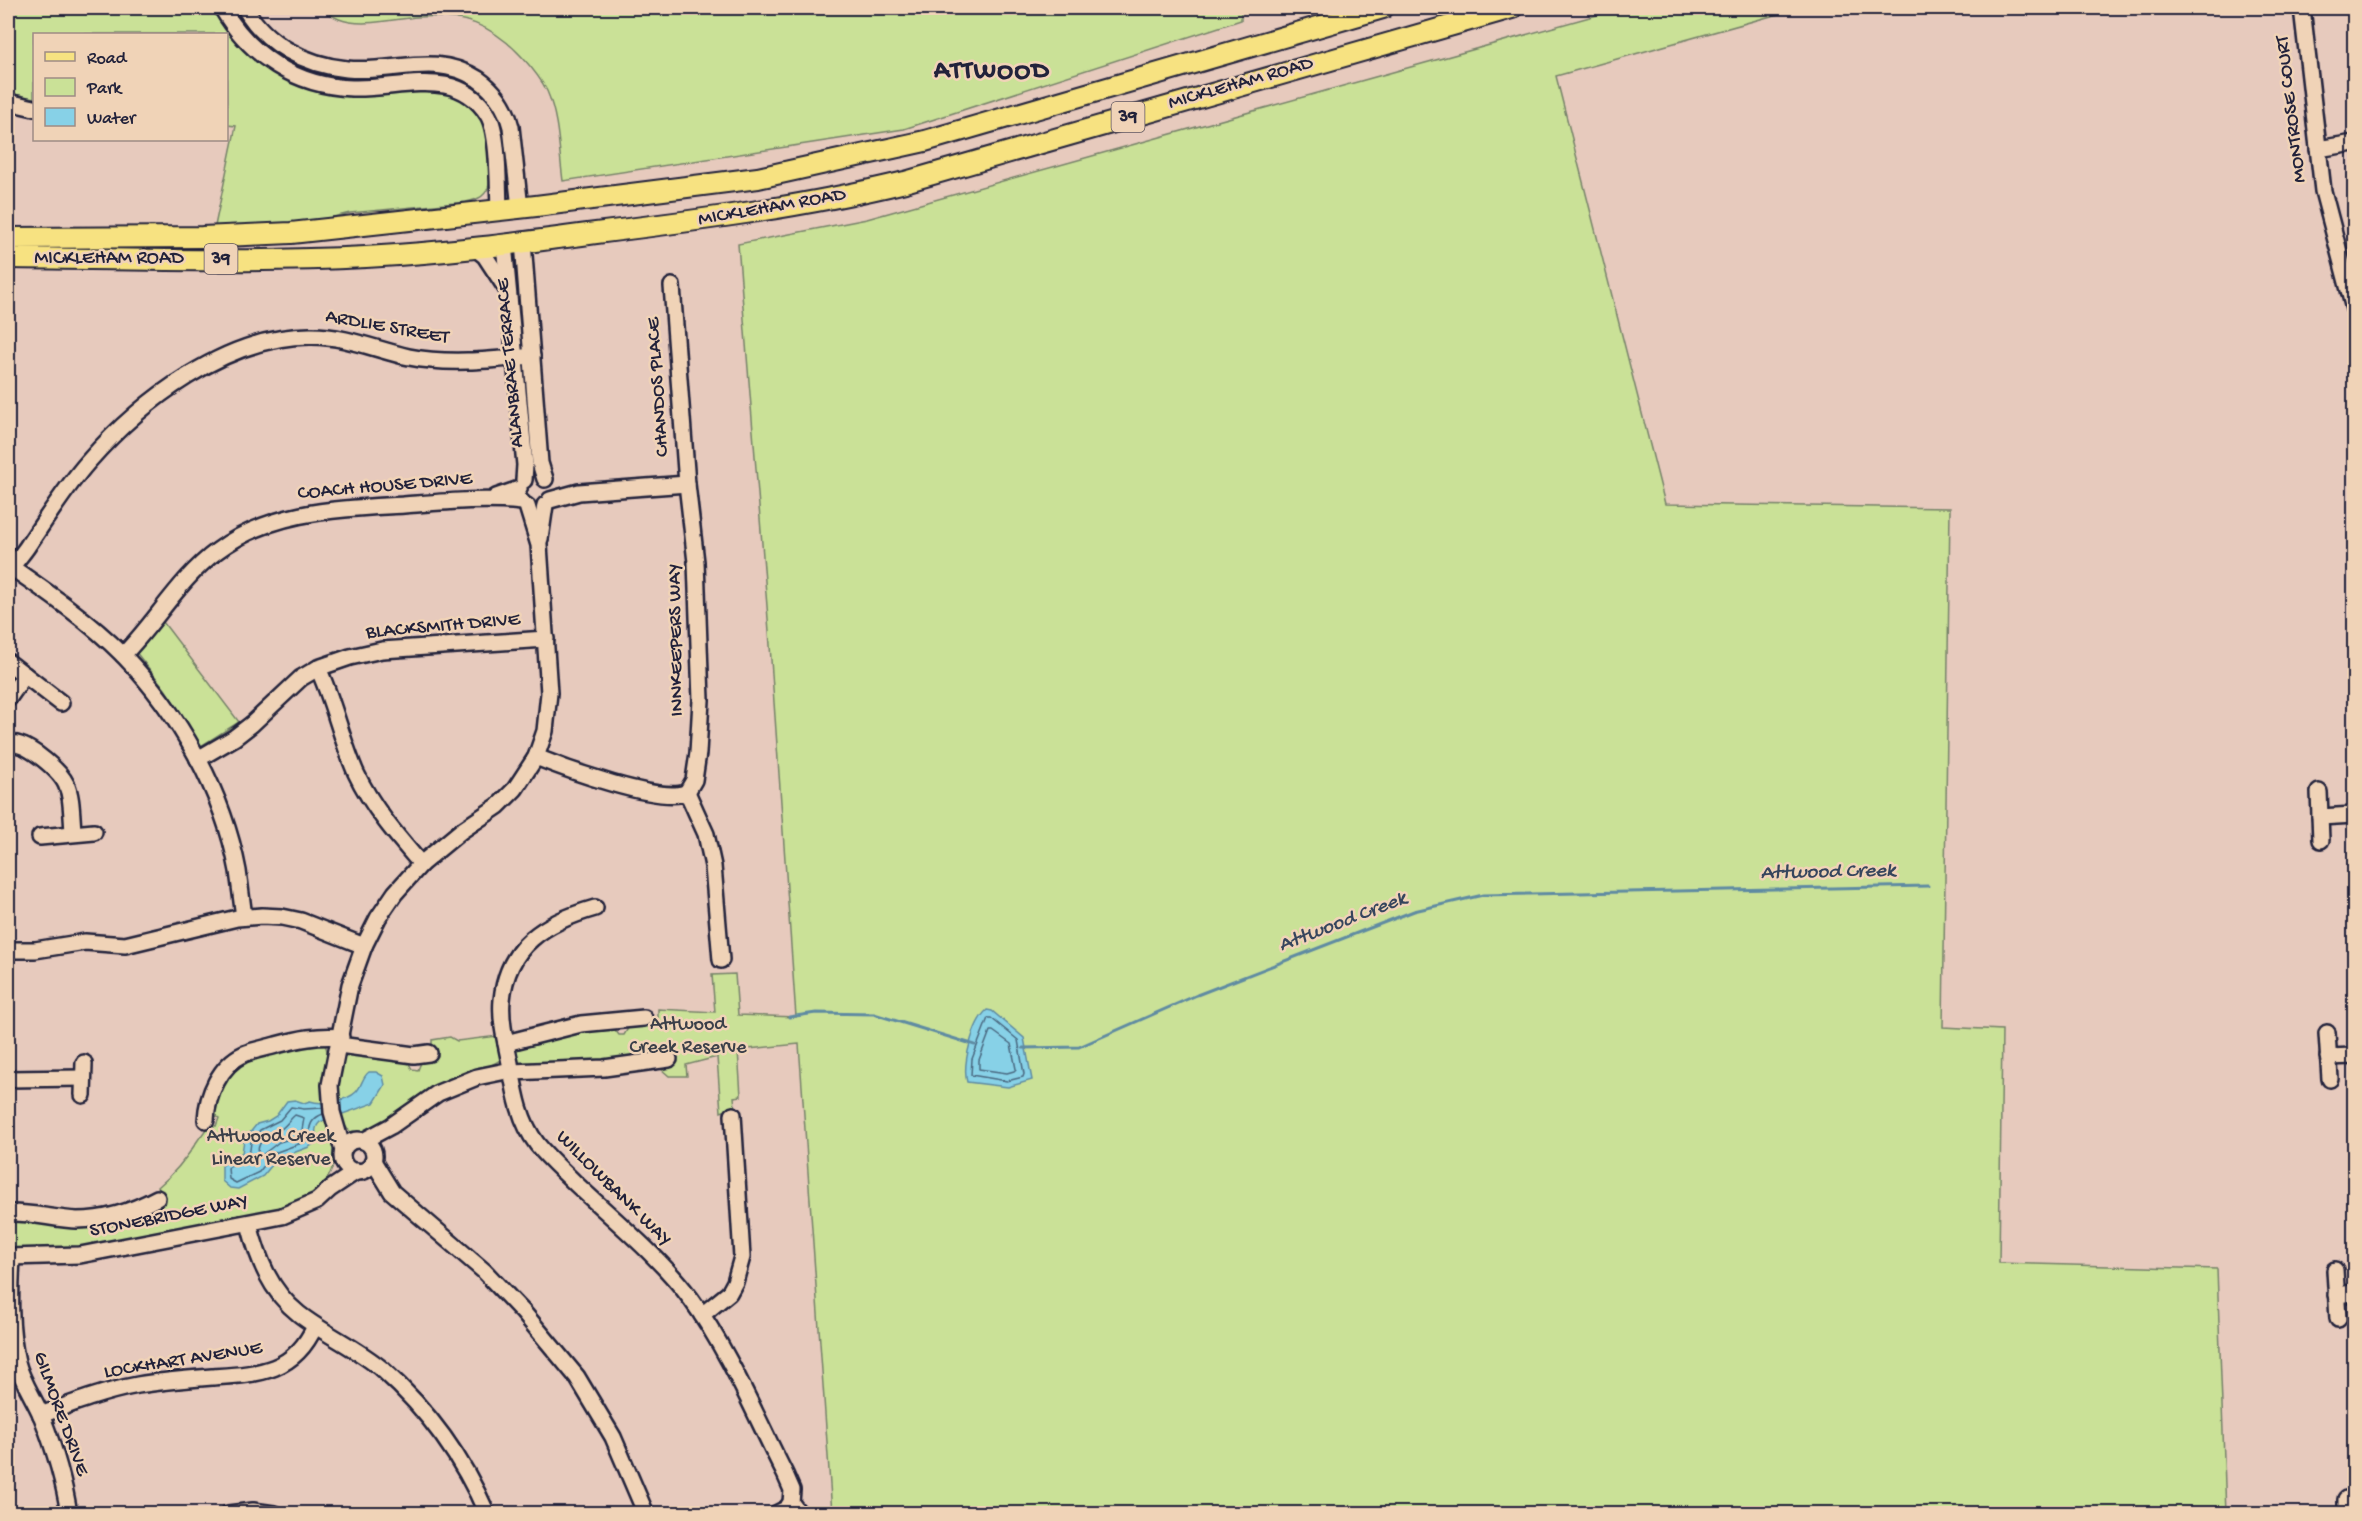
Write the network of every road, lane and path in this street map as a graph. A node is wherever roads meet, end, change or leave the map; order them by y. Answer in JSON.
{"nodes":[{"id":1,"x":222,"y":8,"type":"edge"},
{"id":2,"x":245,"y":8,"type":"edge"},
{"id":3,"x":1383,"y":8,"type":"edge"},
{"id":4,"x":1507,"y":8,"type":"edge"},
{"id":5,"x":2301,"y":8,"type":"edge"},
{"id":6,"x":8,"y":102,"type":"edge"},
{"id":7,"x":33,"y":108,"type":"edge"},
{"id":8,"x":2355,"y":143,"type":"edge"},
{"id":9,"x":2319,"y":149,"type":"junction"},
{"id":10,"x":520,"y":208,"type":"junction"},
{"id":11,"x":500,"y":210,"type":"junction"},
{"id":12,"x":8,"y":238,"type":"edge"},
{"id":13,"x":514,"y":243,"type":"junction"},
{"id":14,"x":475,"y":248,"type":"junction"},
{"id":15,"x":8,"y":258,"type":"edge"},
{"id":16,"x":672,"y":286,"type":"dead end"},
{"id":17,"x":508,"y":294,"type":"junction"},
{"id":18,"x":2355,"y":309,"type":"edge"},
{"id":19,"x":532,"y":356,"type":"junction"},
{"id":20,"x":515,"y":357,"type":"junction"},
{"id":21,"x":687,"y":484,"type":"junction"},
{"id":22,"x":547,"y":493,"type":"junction"},
{"id":23,"x":523,"y":494,"type":"junction"},
{"id":24,"x":539,"y":545,"type":"junction"},
{"id":25,"x":9,"y":570,"type":"edge"},
{"id":26,"x":546,"y":639,"type":"junction"},
{"id":27,"x":123,"y":655,"type":"junction"},
{"id":28,"x":8,"y":662,"type":"edge"},
{"id":29,"x":318,"y":668,"type":"junction"},
{"id":30,"x":25,"y":675,"type":"junction"},
{"id":31,"x":8,"y":699,"type":"edge"},
{"id":32,"x":61,"y":703,"type":"dead end"},
{"id":33,"x":8,"y":743,"type":"edge"},
{"id":34,"x":536,"y":757,"type":"junction"},
{"id":35,"x":198,"y":759,"type":"junction"},
{"id":36,"x":687,"y":792,"type":"junction"},
{"id":37,"x":2319,"y":792,"type":"dead end"},
{"id":38,"x":2355,"y":814,"type":"edge"},
{"id":39,"x":2320,"y":817,"type":"junction"},
{"id":40,"x":94,"y":831,"type":"dead end"},
{"id":41,"x":73,"y":832,"type":"junction"},
{"id":42,"x":40,"y":837,"type":"dead end"},
{"id":43,"x":2321,"y":840,"type":"dead end"},
{"id":44,"x":421,"y":864,"type":"junction"},
{"id":45,"x":595,"y":908,"type":"dead end"},
{"id":46,"x":244,"y":917,"type":"junction"},
{"id":47,"x":364,"y":946,"type":"junction"},
{"id":48,"x":8,"y":950,"type":"edge"},
{"id":49,"x":721,"y":960,"type":"dead end"},
{"id":50,"x":644,"y":1018,"type":"dead end"},
{"id":51,"x":2327,"y":1033,"type":"dead end"},
{"id":52,"x":340,"y":1041,"type":"junction"},
{"id":53,"x":506,"y":1043,"type":"junction"},
{"id":54,"x":429,"y":1053,"type":"dead end"},
{"id":55,"x":2355,"y":1056,"type":"edge"},
{"id":56,"x":2328,"y":1057,"type":"junction"},
{"id":57,"x":669,"y":1059,"type":"dead end"},
{"id":58,"x":84,"y":1063,"type":"dead end"},
{"id":59,"x":512,"y":1071,"type":"junction"},
{"id":60,"x":83,"y":1078,"type":"junction"},
{"id":61,"x":8,"y":1079,"type":"edge"},
{"id":62,"x":2330,"y":1079,"type":"dead end"},
{"id":63,"x":83,"y":1095,"type":"dead end"},
{"id":64,"x":733,"y":1115,"type":"dead end"},
{"id":65,"x":206,"y":1120,"type":"dead end"},
{"id":66,"x":359,"y":1155,"type":"junction"},
{"id":67,"x":156,"y":1198,"type":"dead end"},
{"id":68,"x":8,"y":1213,"type":"edge"},
{"id":69,"x":249,"y":1224,"type":"junction"},
{"id":70,"x":10,"y":1258,"type":"edge"},
{"id":71,"x":2335,"y":1270,"type":"dead end"},
{"id":72,"x":2355,"y":1293,"type":"edge"},
{"id":73,"x":2336,"y":1294,"type":"junction"},
{"id":74,"x":702,"y":1315,"type":"junction"},
{"id":75,"x":2338,"y":1319,"type":"dead end"},
{"id":76,"x":315,"y":1326,"type":"junction"},
{"id":77,"x":41,"y":1415,"type":"junction"},
{"id":78,"x":795,"y":1508,"type":"edge"},
{"id":79,"x":69,"y":1514,"type":"edge"},
{"id":80,"x":228,"y":1514,"type":"edge"},
{"id":81,"x":274,"y":1514,"type":"edge"},
{"id":82,"x":487,"y":1514,"type":"edge"},
{"id":83,"x":646,"y":1514,"type":"edge"},
{"id":84,"x":776,"y":1514,"type":"edge"}],
"edges":[{"from":1,"to":11,"type":"street"},
{"from":2,"to":10,"type":"street"},
{"from":3,"to":10,"type":"main road","name":"MICKLEHAM ROAD","number":"39"},
{"from":4,"to":13,"type":"main road","name":"MICKLEHAM ROAD","number":"39"},
{"from":5,"to":9,"type":"street","name":"MONTROSE COURT"},
{"from":6,"to":7,"type":"street"},
{"from":8,"to":9,"type":"street"},
{"from":9,"to":18,"type":"street","name":"MONTROSE COURT"},
{"from":10,"to":11,"type":"main road","name":"MICKLEHAM ROAD","number":"39"},
{"from":10,"to":13,"type":"main road"},
{"from":11,"to":12,"type":"main road","name":"MICKLEHAM ROAD","number":"39"},
{"from":11,"to":13,"type":"main road"},
{"from":13,"to":14,"type":"main road","name":"MICKLEHAM ROAD","number":"39"},
{"from":13,"to":17,"type":"street","name":"ALANBRAE TERRACE"},
{"from":13,"to":19,"type":"street","name":"ALANBRAE TERRACE"},
{"from":14,"to":15,"type":"main road","name":"MICKLEHAM ROAD","number":"39"},
{"from":14,"to":17,"type":"street"},
{"from":16,"to":21,"type":"street","name":"CHANDOS PLACE"},
{"from":17,"to":20,"type":"street","name":"ALANBRAE TERRACE"},
{"from":19,"to":20,"type":"street","name":"ARDLIE STREET"},
{"from":19,"to":22,"type":"street","name":"ALANBRAE TERRACE"},
{"from":20,"to":23,"type":"street","name":"ALANBRAE TERRACE"},
{"from":20,"to":25,"type":"street","name":"ARDLIE STREET"},
{"from":21,"to":22,"type":"street"},
{"from":21,"to":36,"type":"street","name":"INNKEEPERS WAY"},
{"from":22,"to":23,"type":"street"},
{"from":22,"to":23,"type":"street"},
{"from":22,"to":24,"type":"street","name":"ALANBRAE TERRACE"},
{"from":23,"to":24,"type":"street","name":"ALANBRAE TERRACE"},
{"from":23,"to":27,"type":"street","name":"COACH HOUSE DRIVE"},
{"from":24,"to":26,"type":"street","name":"ALANBRAE TERRACE"},
{"from":25,"to":27,"type":"street"},
{"from":26,"to":29,"type":"street","name":"BLACKSMITH DRIVE"},
{"from":26,"to":34,"type":"street","name":"ALANBRAE TERRACE"},
{"from":27,"to":35,"type":"street"},
{"from":28,"to":30,"type":"street"},
{"from":29,"to":35,"type":"street","name":"BLACKSMITH DRIVE"},
{"from":29,"to":44,"type":"street"},
{"from":30,"to":31,"type":"street"},
{"from":30,"to":32,"type":"street"},
{"from":33,"to":41,"type":"street"},
{"from":34,"to":36,"type":"street"},
{"from":34,"to":44,"type":"street","name":"ALANBRAE TERRACE"},
{"from":35,"to":46,"type":"street"},
{"from":36,"to":49,"type":"street"},
{"from":37,"to":39,"type":"street"},
{"from":38,"to":39,"type":"street"},
{"from":39,"to":43,"type":"street"},
{"from":40,"to":41,"type":"street"},
{"from":41,"to":42,"type":"street"},
{"from":44,"to":47,"type":"street","name":"ALANBRAE TERRACE"},
{"from":45,"to":53,"type":"street","name":"WILLOWBANK WAY"},
{"from":46,"to":47,"type":"street"},
{"from":46,"to":48,"type":"street"},
{"from":47,"to":52,"type":"street","name":"ALANBRAE TERRACE"},
{"from":50,"to":53,"type":"street"},
{"from":51,"to":56,"type":"street"},
{"from":52,"to":54,"type":"street"},
{"from":52,"to":65,"type":"street"},
{"from":52,"to":66,"type":"street","name":"ALANBRAE TERRACE"},
{"from":53,"to":59,"type":"street","name":"WILLOWBANK WAY"},
{"from":55,"to":56,"type":"street"},
{"from":56,"to":62,"type":"street"},
{"from":57,"to":59,"type":"street"},
{"from":58,"to":60,"type":"street"},
{"from":59,"to":66,"type":"street"},
{"from":59,"to":74,"type":"street","name":"WILLOWBANK WAY"},
{"from":60,"to":61,"type":"street"},
{"from":60,"to":63,"type":"street"},
{"from":64,"to":74,"type":"street"},
{"from":66,"to":69,"type":"street","name":"STONEBRIDGE WAY"},
{"from":66,"to":83,"type":"street","name":"ALANBRAE TERRACE"},
{"from":67,"to":68,"type":"street"},
{"from":69,"to":70,"type":"street","name":"STONEBRIDGE WAY"},
{"from":69,"to":76,"type":"street"},
{"from":70,"to":77,"type":"street","name":"GILMORE DRIVE"},
{"from":71,"to":73,"type":"street"},
{"from":72,"to":73,"type":"street"},
{"from":73,"to":75,"type":"street"},
{"from":74,"to":78,"type":"street","name":"WILLOWBANK WAY"},
{"from":76,"to":77,"type":"street","name":"LOCKHART AVENUE"},
{"from":76,"to":82,"type":"street"},
{"from":77,"to":79,"type":"street","name":"GILMORE DRIVE"},
{"from":78,"to":84,"type":"street"},
{"from":80,"to":81,"type":"street"}]}
